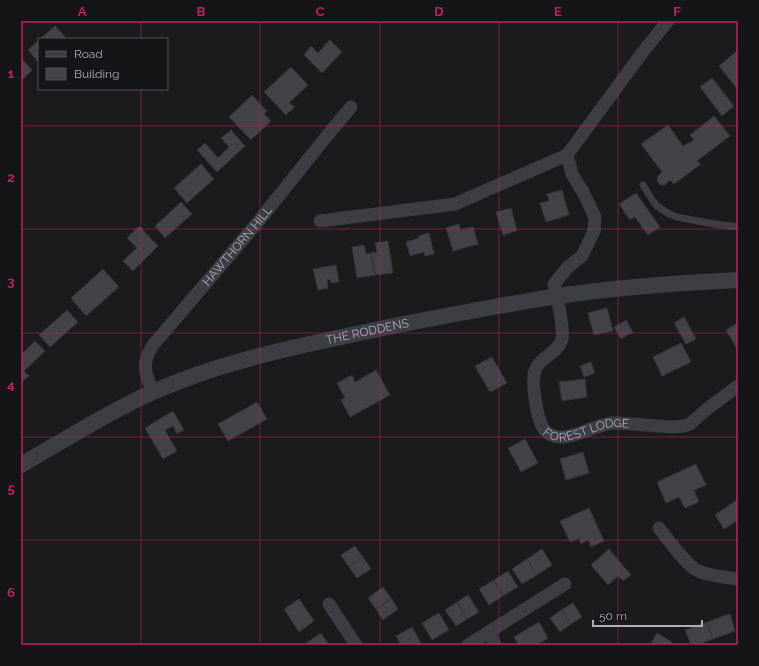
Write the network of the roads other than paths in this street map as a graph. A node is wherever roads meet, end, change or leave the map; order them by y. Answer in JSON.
{"nodes":[{"id":1,"x":668,"y":21,"type":"edge"},
{"id":2,"x":351,"y":107,"type":"dead end"},
{"id":3,"x":567,"y":155,"type":"junction"},
{"id":4,"x":643,"y":185,"type":"dead end"},
{"id":5,"x":320,"y":221,"type":"dead end"},
{"id":6,"x":738,"y":227,"type":"edge"},
{"id":7,"x":738,"y":280,"type":"edge"},
{"id":8,"x":557,"y":296,"type":"junction"},
{"id":9,"x":738,"y":386,"type":"edge"},
{"id":10,"x":153,"y":392,"type":"junction"},
{"id":11,"x":21,"y":465,"type":"edge"},
{"id":12,"x":659,"y":528,"type":"dead end"},
{"id":13,"x":738,"y":580,"type":"edge"},
{"id":14,"x":564,"y":584,"type":"dead end"},
{"id":15,"x":330,"y":604,"type":"dead end"},
{"id":16,"x":489,"y":632,"type":"junction"},
{"id":17,"x":356,"y":645,"type":"edge"},
{"id":18,"x":468,"y":645,"type":"edge"},
{"id":19,"x":495,"y":645,"type":"edge"}],
"edges":[{"from":1,"to":3,"type":"street"},
{"from":2,"to":10,"type":"street","name":"HAWTHORN HILL"},
{"from":3,"to":5,"type":"street"},
{"from":3,"to":8,"type":"street","name":"FOREST LODGE"},
{"from":4,"to":6,"type":"lane"},
{"from":7,"to":8,"type":"street","name":"THE RODDENS"},
{"from":8,"to":9,"type":"street","name":"FOREST LODGE"},
{"from":8,"to":10,"type":"street","name":"THE RODDENS"},
{"from":10,"to":11,"type":"street","name":"THE RODDENS"},
{"from":12,"to":13,"type":"street"},
{"from":14,"to":16,"type":"street"},
{"from":15,"to":17,"type":"street"},
{"from":16,"to":18,"type":"street"},
{"from":16,"to":19,"type":"street"}]}
